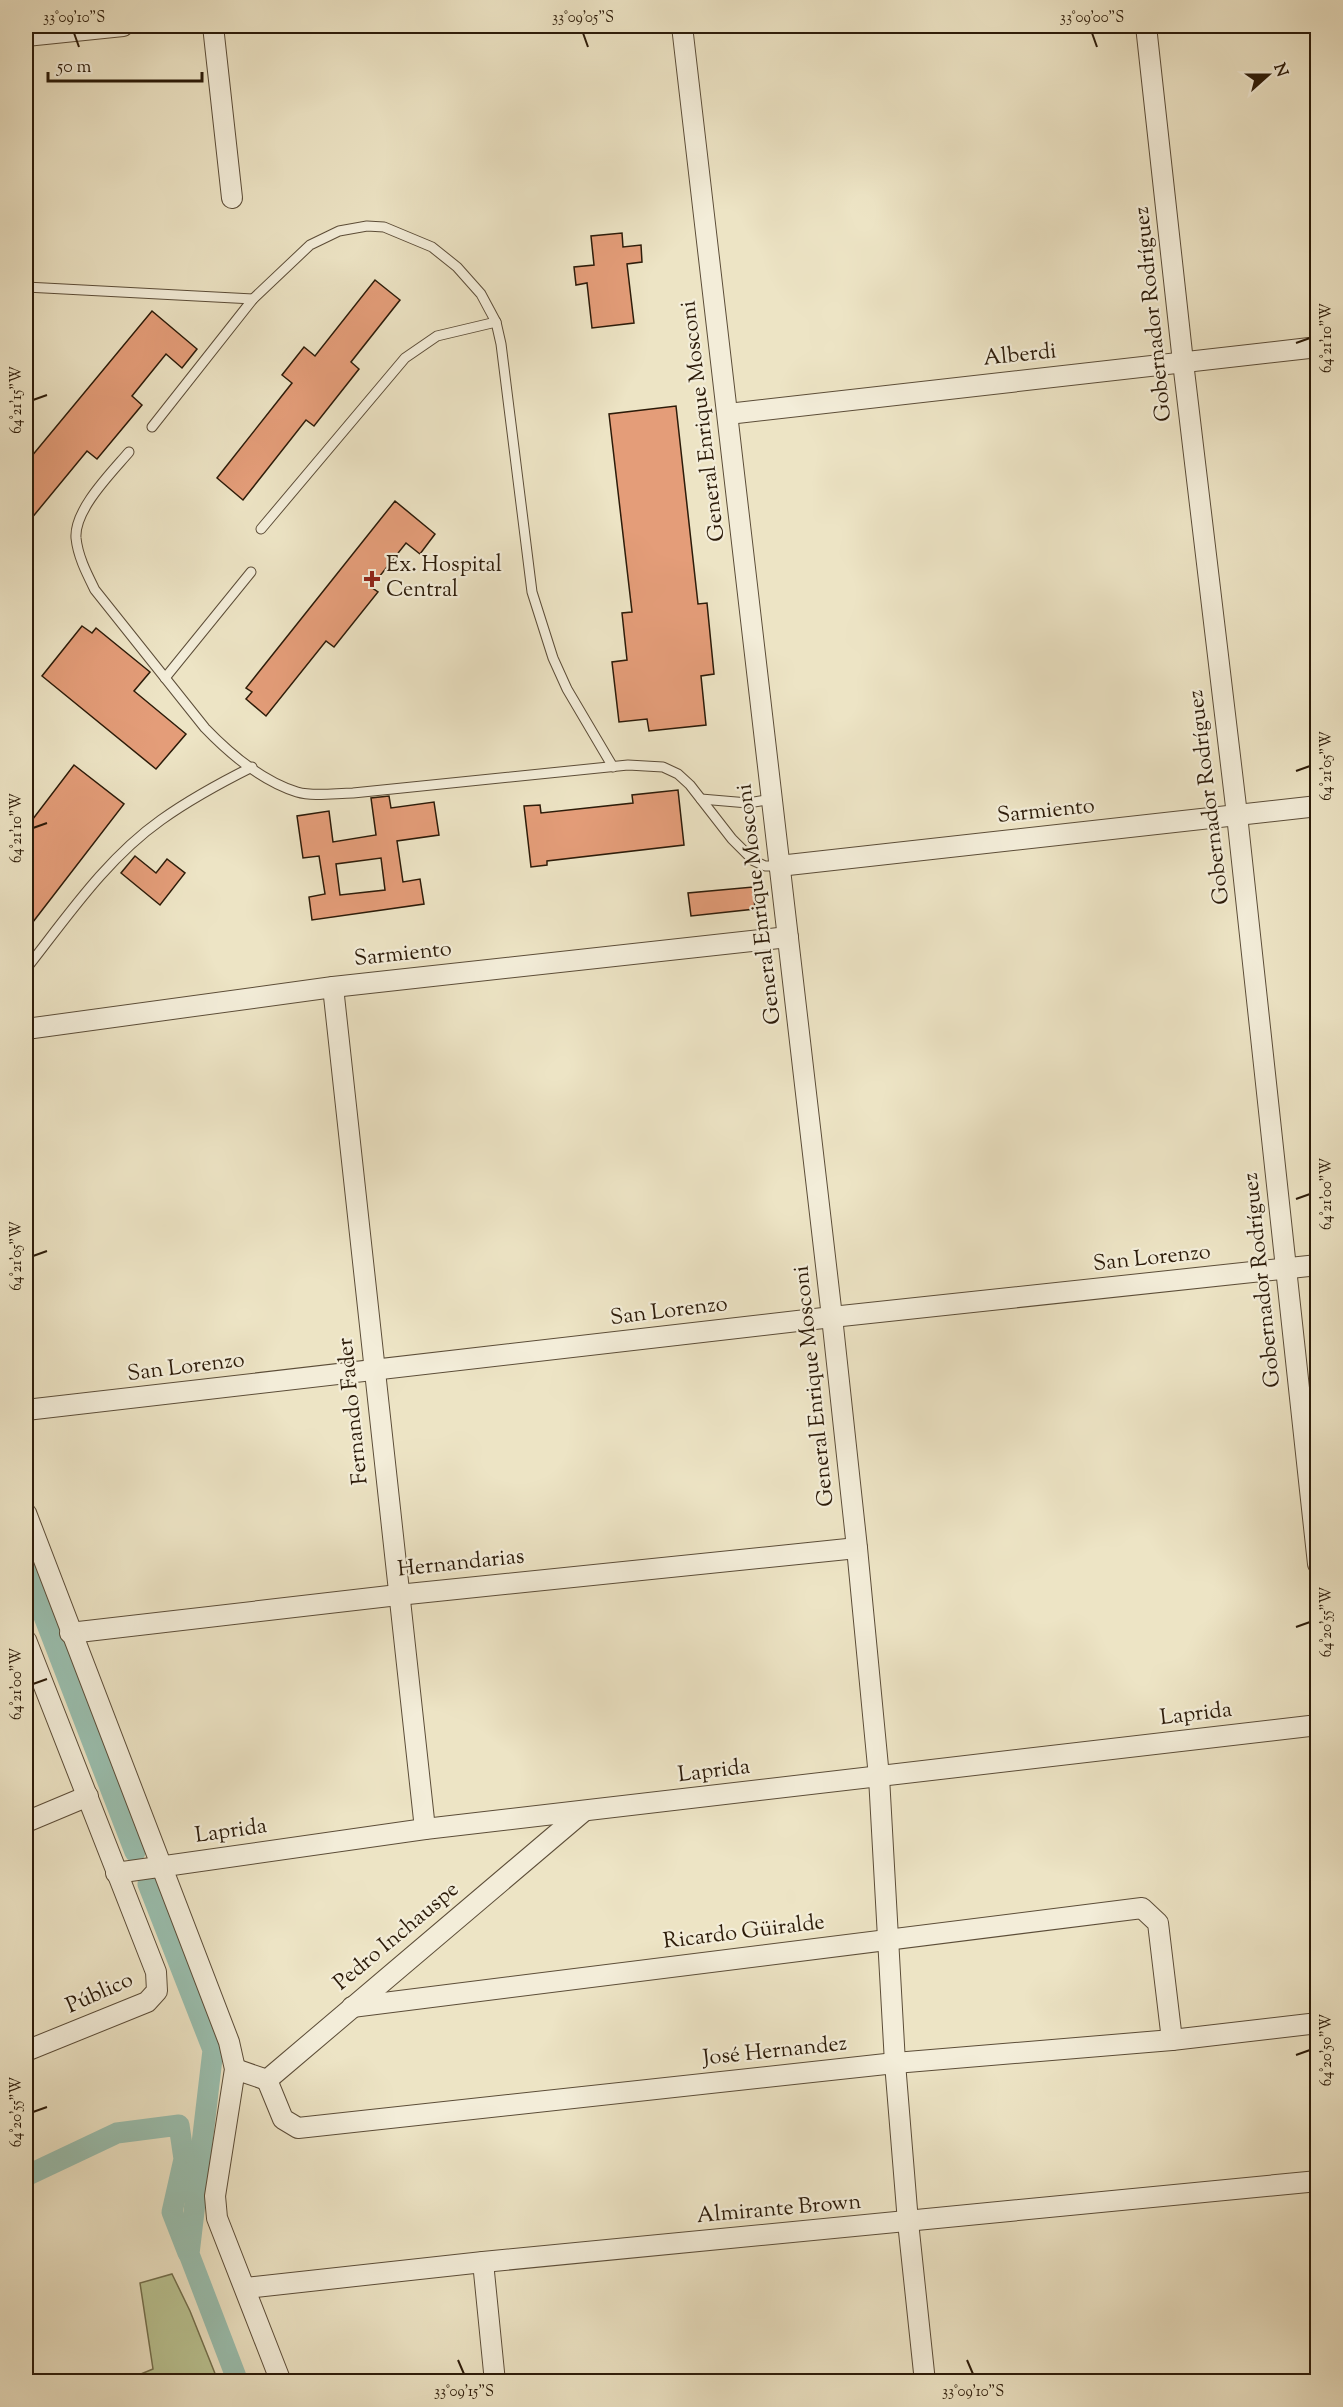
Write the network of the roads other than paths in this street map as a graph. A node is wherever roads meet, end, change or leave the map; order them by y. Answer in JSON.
{"nodes":[{"id":1,"x":123,"y":26,"type":"edge"},
{"id":2,"x":213,"y":26,"type":"edge"},
{"id":3,"x":682,"y":26,"type":"edge"},
{"id":4,"x":1146,"y":26,"type":"edge"},
{"id":5,"x":26,"y":36,"type":"edge"},
{"id":6,"x":232,"y":198,"type":"dead end"},
{"id":7,"x":26,"y":287,"type":"edge"},
{"id":8,"x":253,"y":298,"type":"junction"},
{"id":9,"x":496,"y":322,"type":"junction"},
{"id":10,"x":1317,"y":347,"type":"edge"},
{"id":11,"x":1183,"y":362,"type":"junction"},
{"id":12,"x":728,"y":414,"type":"junction"},
{"id":13,"x":152,"y":427,"type":"dead end"},
{"id":14,"x":129,"y":452,"type":"dead end"},
{"id":15,"x":261,"y":529,"type":"dead end"},
{"id":16,"x":251,"y":572,"type":"dead end"},
{"id":17,"x":165,"y":678,"type":"junction"},
{"id":18,"x":252,"y":767,"type":"junction"},
{"id":19,"x":613,"y":767,"type":"junction"},
{"id":20,"x":701,"y":799,"type":"junction"},
{"id":21,"x":772,"y":799,"type":"junction"},
{"id":22,"x":1317,"y":806,"type":"edge"},
{"id":23,"x":1237,"y":815,"type":"junction"},
{"id":24,"x":779,"y":866,"type":"junction"},
{"id":25,"x":788,"y":937,"type":"junction"},
{"id":26,"x":26,"y":969,"type":"edge"},
{"id":27,"x":333,"y":987,"type":"junction"},
{"id":28,"x":26,"y":1029,"type":"edge"},
{"id":29,"x":1317,"y":1265,"type":"edge"},
{"id":30,"x":1287,"y":1269,"type":"junction"},
{"id":31,"x":832,"y":1317,"type":"junction"},
{"id":32,"x":374,"y":1370,"type":"junction"},
{"id":33,"x":26,"y":1410,"type":"edge"},
{"id":34,"x":26,"y":1513,"type":"edge"},
{"id":35,"x":857,"y":1548,"type":"junction"},
{"id":36,"x":1317,"y":1564,"type":"edge"},
{"id":37,"x":398,"y":1595,"type":"junction"},
{"id":38,"x":70,"y":1633,"type":"junction"},
{"id":39,"x":26,"y":1640,"type":"edge"},
{"id":40,"x":1317,"y":1725,"type":"edge"},
{"id":41,"x":879,"y":1777,"type":"junction"},
{"id":42,"x":88,"y":1796,"type":"junction"},
{"id":43,"x":584,"y":1811,"type":"junction"},
{"id":44,"x":26,"y":1822,"type":"edge"},
{"id":45,"x":425,"y":1829,"type":"junction"},
{"id":46,"x":163,"y":1866,"type":"junction"},
{"id":47,"x":116,"y":1873,"type":"junction"},
{"id":48,"x":888,"y":1939,"type":"junction"},
{"id":49,"x":352,"y":2007,"type":"junction"},
{"id":50,"x":1317,"y":2024,"type":"edge"},
{"id":51,"x":1172,"y":2040,"type":"junction"},
{"id":52,"x":26,"y":2050,"type":"edge"},
{"id":53,"x":895,"y":2062,"type":"junction"},
{"id":54,"x":235,"y":2069,"type":"junction"},
{"id":55,"x":267,"y":2080,"type":"junction"},
{"id":56,"x":1317,"y":2181,"type":"edge"},
{"id":57,"x":908,"y":2222,"type":"junction"},
{"id":58,"x":483,"y":2262,"type":"junction"},
{"id":59,"x":246,"y":2288,"type":"junction"},
{"id":60,"x":281,"y":2382,"type":"edge"},
{"id":61,"x":495,"y":2382,"type":"edge"},
{"id":62,"x":925,"y":2382,"type":"edge"}],
"edges":[{"from":1,"to":5,"type":"street"},
{"from":2,"to":6,"type":"street"},
{"from":3,"to":12,"type":"street","name":"General Enrique Mosconi"},
{"from":4,"to":11,"type":"street","name":"Gobernador Rodríguez"},
{"from":7,"to":8,"type":"lane"},
{"from":8,"to":9,"type":"lane"},
{"from":8,"to":13,"type":"lane"},
{"from":9,"to":15,"type":"lane"},
{"from":9,"to":19,"type":"lane"},
{"from":10,"to":11,"type":"street","name":"Alberdi"},
{"from":11,"to":12,"type":"street","name":"Alberdi"},
{"from":11,"to":23,"type":"street","name":"Gobernador Rodríguez"},
{"from":12,"to":21,"type":"street","name":"General Enrique Mosconi"},
{"from":14,"to":17,"type":"lane"},
{"from":16,"to":17,"type":"lane"},
{"from":17,"to":18,"type":"lane"},
{"from":18,"to":19,"type":"lane"},
{"from":18,"to":26,"type":"lane"},
{"from":19,"to":20,"type":"lane"},
{"from":20,"to":21,"type":"lane"},
{"from":20,"to":24,"type":"lane"},
{"from":21,"to":24,"type":"street","name":"General Enrique Mosconi"},
{"from":22,"to":23,"type":"street","name":"Sarmiento"},
{"from":23,"to":24,"type":"street","name":"Sarmiento"},
{"from":23,"to":30,"type":"street","name":"Gobernador Rodríguez"},
{"from":24,"to":25,"type":"street","name":"General Enrique Mosconi"},
{"from":25,"to":27,"type":"street","name":"Sarmiento"},
{"from":25,"to":31,"type":"street","name":"General Enrique Mosconi"},
{"from":27,"to":28,"type":"street","name":"Sarmiento"},
{"from":27,"to":32,"type":"street","name":"Fernando Fader"},
{"from":29,"to":30,"type":"street","name":"San Lorenzo"},
{"from":30,"to":31,"type":"street","name":"San Lorenzo"},
{"from":30,"to":36,"type":"street","name":"Gobernador Rodríguez"},
{"from":31,"to":32,"type":"street","name":"San Lorenzo"},
{"from":31,"to":35,"type":"street","name":"General Enrique Mosconi"},
{"from":32,"to":33,"type":"street","name":"San Lorenzo"},
{"from":32,"to":37,"type":"street","name":"Fernando Fader"},
{"from":34,"to":38,"type":"street"},
{"from":35,"to":37,"type":"street","name":"Hernandarias"},
{"from":35,"to":41,"type":"street","name":"General Enrique Mosconi"},
{"from":37,"to":38,"type":"street","name":"Hernandarias"},
{"from":37,"to":45,"type":"street","name":"Fernando Fader"},
{"from":38,"to":46,"type":"street"},
{"from":39,"to":42,"type":"street"},
{"from":40,"to":41,"type":"street","name":"Laprida"},
{"from":41,"to":43,"type":"street","name":"Laprida"},
{"from":41,"to":48,"type":"street","name":"General Enrique Mosconi"},
{"from":42,"to":44,"type":"street"},
{"from":42,"to":47,"type":"street"},
{"from":43,"to":45,"type":"street","name":"Laprida"},
{"from":43,"to":49,"type":"street","name":"Pedro Inchauspe"},
{"from":45,"to":46,"type":"street","name":"Laprida"},
{"from":46,"to":47,"type":"street","name":"Laprida"},
{"from":46,"to":54,"type":"street"},
{"from":47,"to":52,"type":"street","name":"Público"},
{"from":48,"to":49,"type":"street","name":"Ricardo Güiralde"},
{"from":48,"to":51,"type":"street","name":"Ricardo Güiralde"},
{"from":48,"to":53,"type":"street","name":"General Enrique Mosconi"},
{"from":49,"to":55,"type":"street","name":"Pedro Inchauspe"},
{"from":50,"to":51,"type":"street","name":"José Hernandez"},
{"from":51,"to":53,"type":"street","name":"José Hernandez"},
{"from":53,"to":55,"type":"street","name":"José Hernandez"},
{"from":53,"to":57,"type":"street","name":"General Enrique Mosconi"},
{"from":54,"to":55,"type":"street"},
{"from":54,"to":59,"type":"street"},
{"from":56,"to":57,"type":"street","name":"Almirante Brown"},
{"from":57,"to":58,"type":"street","name":"Almirante Brown"},
{"from":57,"to":62,"type":"street","name":"General Enrique Mosconi"},
{"from":58,"to":59,"type":"street","name":"Almirante Brown"},
{"from":58,"to":61,"type":"street"},
{"from":59,"to":60,"type":"street"}]}
